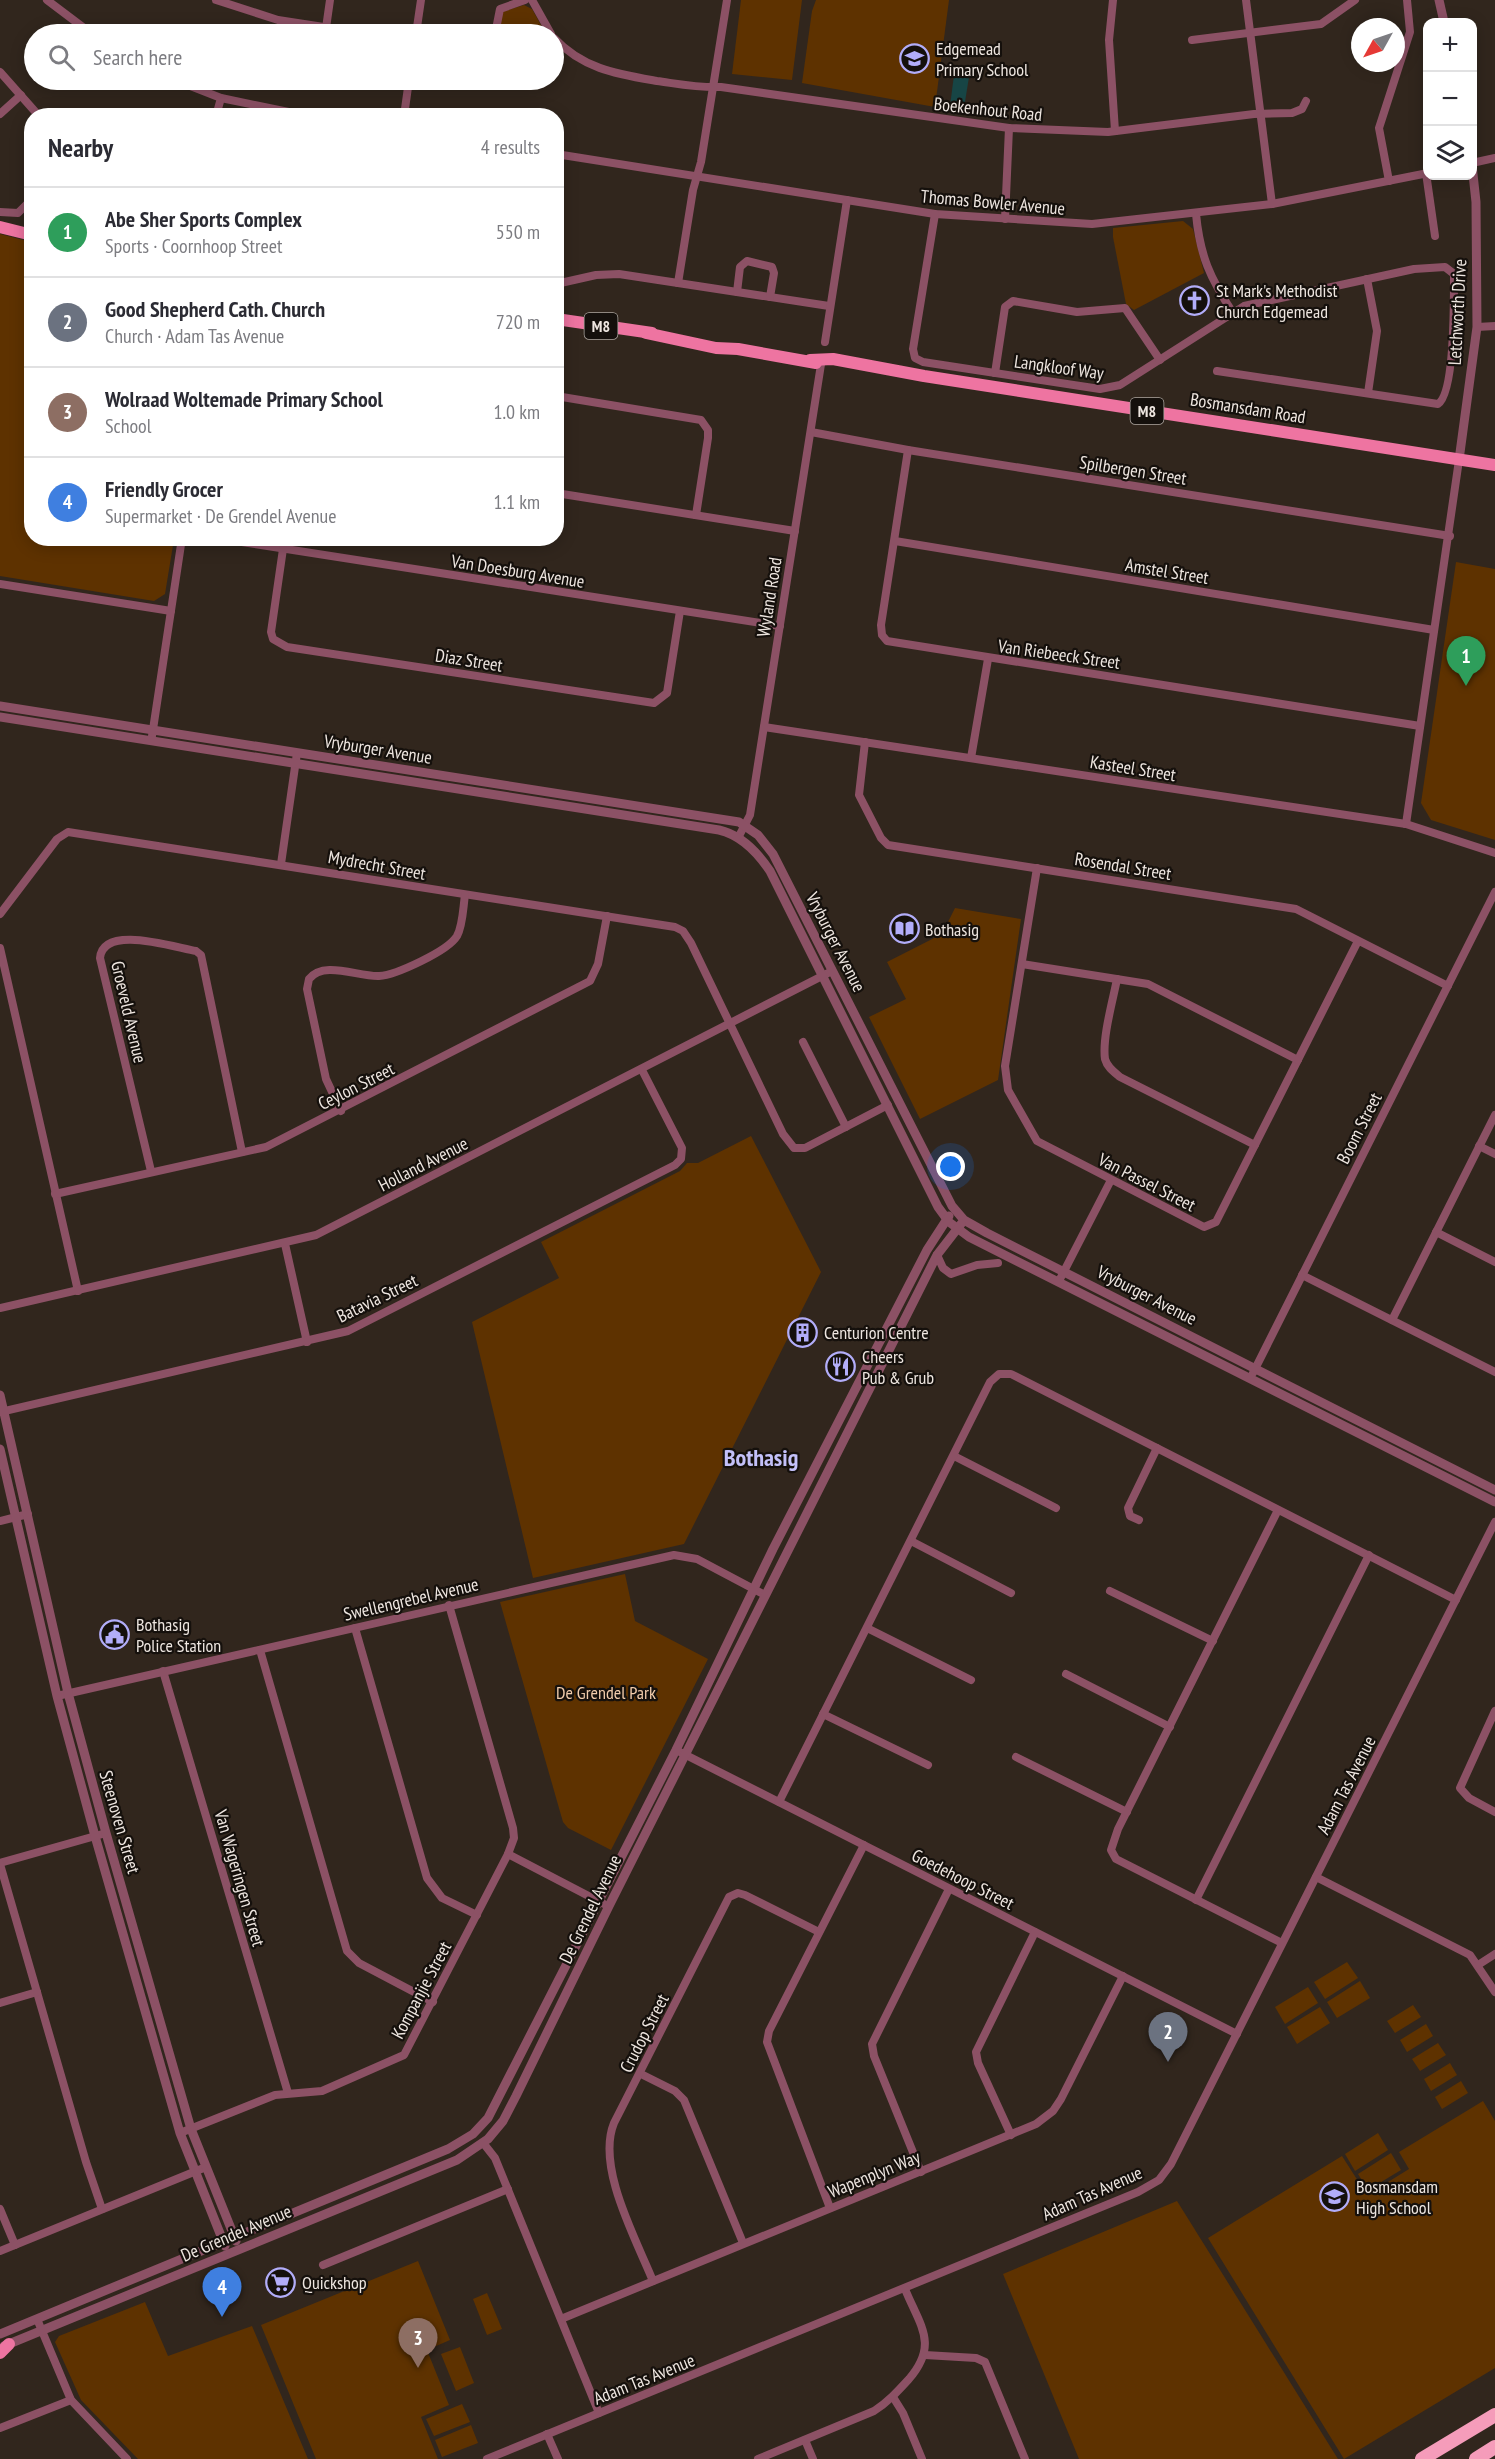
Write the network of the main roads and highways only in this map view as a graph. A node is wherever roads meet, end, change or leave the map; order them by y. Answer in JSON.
{"nodes":[{"id":1,"x":0,"y":227,"type":"edge"},
{"id":2,"x":24,"y":233,"type":"edge"},
{"id":3,"x":564,"y":320,"type":"edge"},
{"id":4,"x":1495,"y":465,"type":"edge"},
{"id":5,"x":5,"y":2346,"type":"edge"},
{"id":6,"x":0,"y":2353,"type":"edge"},
{"id":7,"x":1495,"y":2415,"type":"edge"},
{"id":8,"x":1495,"y":2447,"type":"edge"},
{"id":9,"x":1422,"y":2459,"type":"edge"},
{"id":10,"x":1476,"y":2459,"type":"edge"}],
"edges":[{"from":1,"to":2,"type":"main road"},
{"from":3,"to":4,"type":"main road","name":"Bosmansdam Road","number":"M8"},
{"from":5,"to":6,"type":"main road"},
{"from":7,"to":9,"type":"highway"},
{"from":8,"to":10,"type":"highway"}]}
